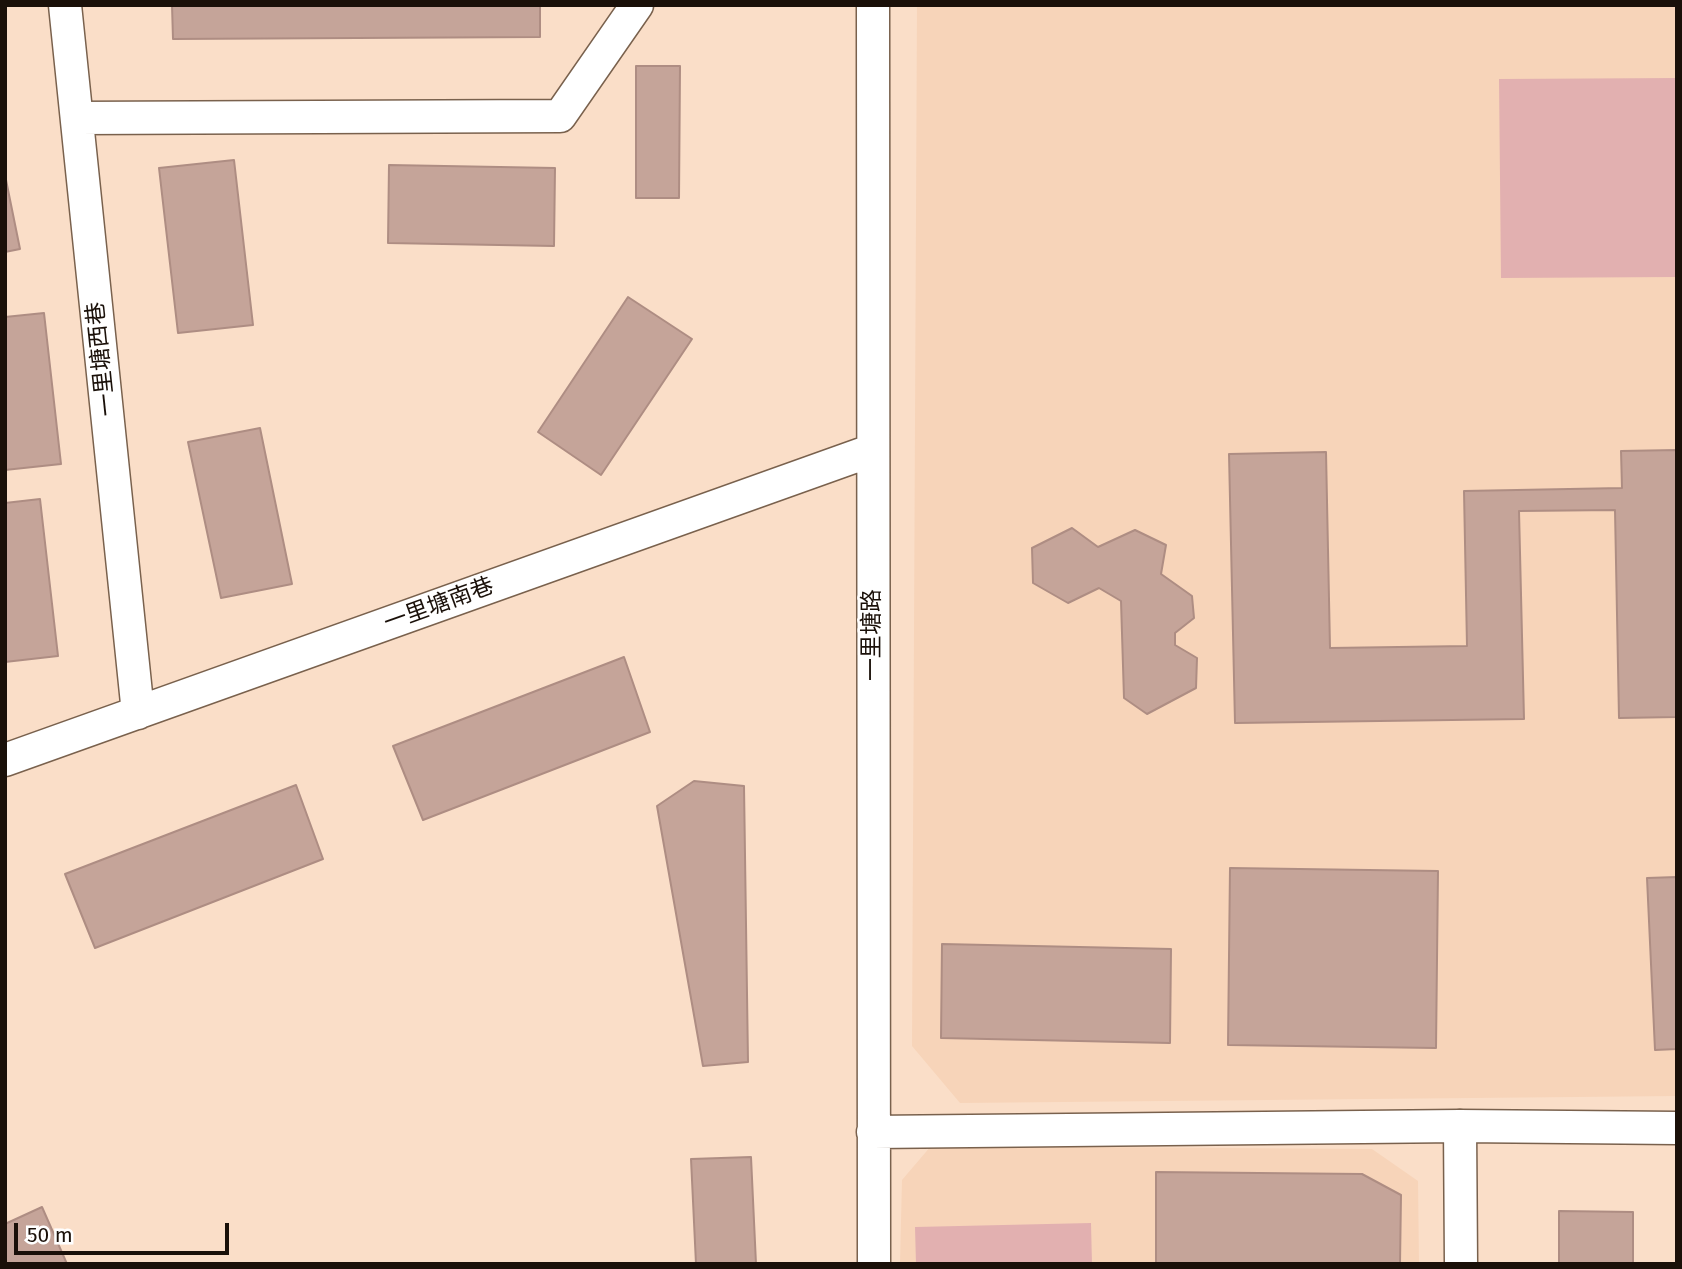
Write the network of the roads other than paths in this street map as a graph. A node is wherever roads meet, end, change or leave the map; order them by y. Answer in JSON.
{"nodes":[{"id":1,"x":65,"y":5,"type":"edge"},
{"id":2,"x":637,"y":5,"type":"edge"},
{"id":3,"x":873,"y":5,"type":"edge"},
{"id":4,"x":77,"y":118,"type":"junction"},
{"id":5,"x":873,"y":450,"type":"junction"},
{"id":6,"x":138,"y":713,"type":"junction"},
{"id":7,"x":5,"y":760,"type":"edge"},
{"id":8,"x":1460,"y":1126,"type":"junction"},
{"id":9,"x":1677,"y":1128,"type":"edge"},
{"id":10,"x":873,"y":1132,"type":"junction"},
{"id":11,"x":874,"y":1264,"type":"edge"},
{"id":12,"x":1461,"y":1264,"type":"edge"}],
"edges":[{"from":1,"to":4,"type":"street","name":"一里塘西巷"},
{"from":2,"to":4,"type":"street"},
{"from":3,"to":5,"type":"street","name":"一里塘路"},
{"from":4,"to":6,"type":"street","name":"一里塘西巷"},
{"from":5,"to":6,"type":"street","name":"一里塘南巷"},
{"from":5,"to":10,"type":"street","name":"一里塘路"},
{"from":6,"to":7,"type":"street","name":"一里塘南巷"},
{"from":8,"to":9,"type":"street"},
{"from":8,"to":10,"type":"street"},
{"from":8,"to":12,"type":"street"},
{"from":10,"to":11,"type":"street","name":"一里塘路"}]}
